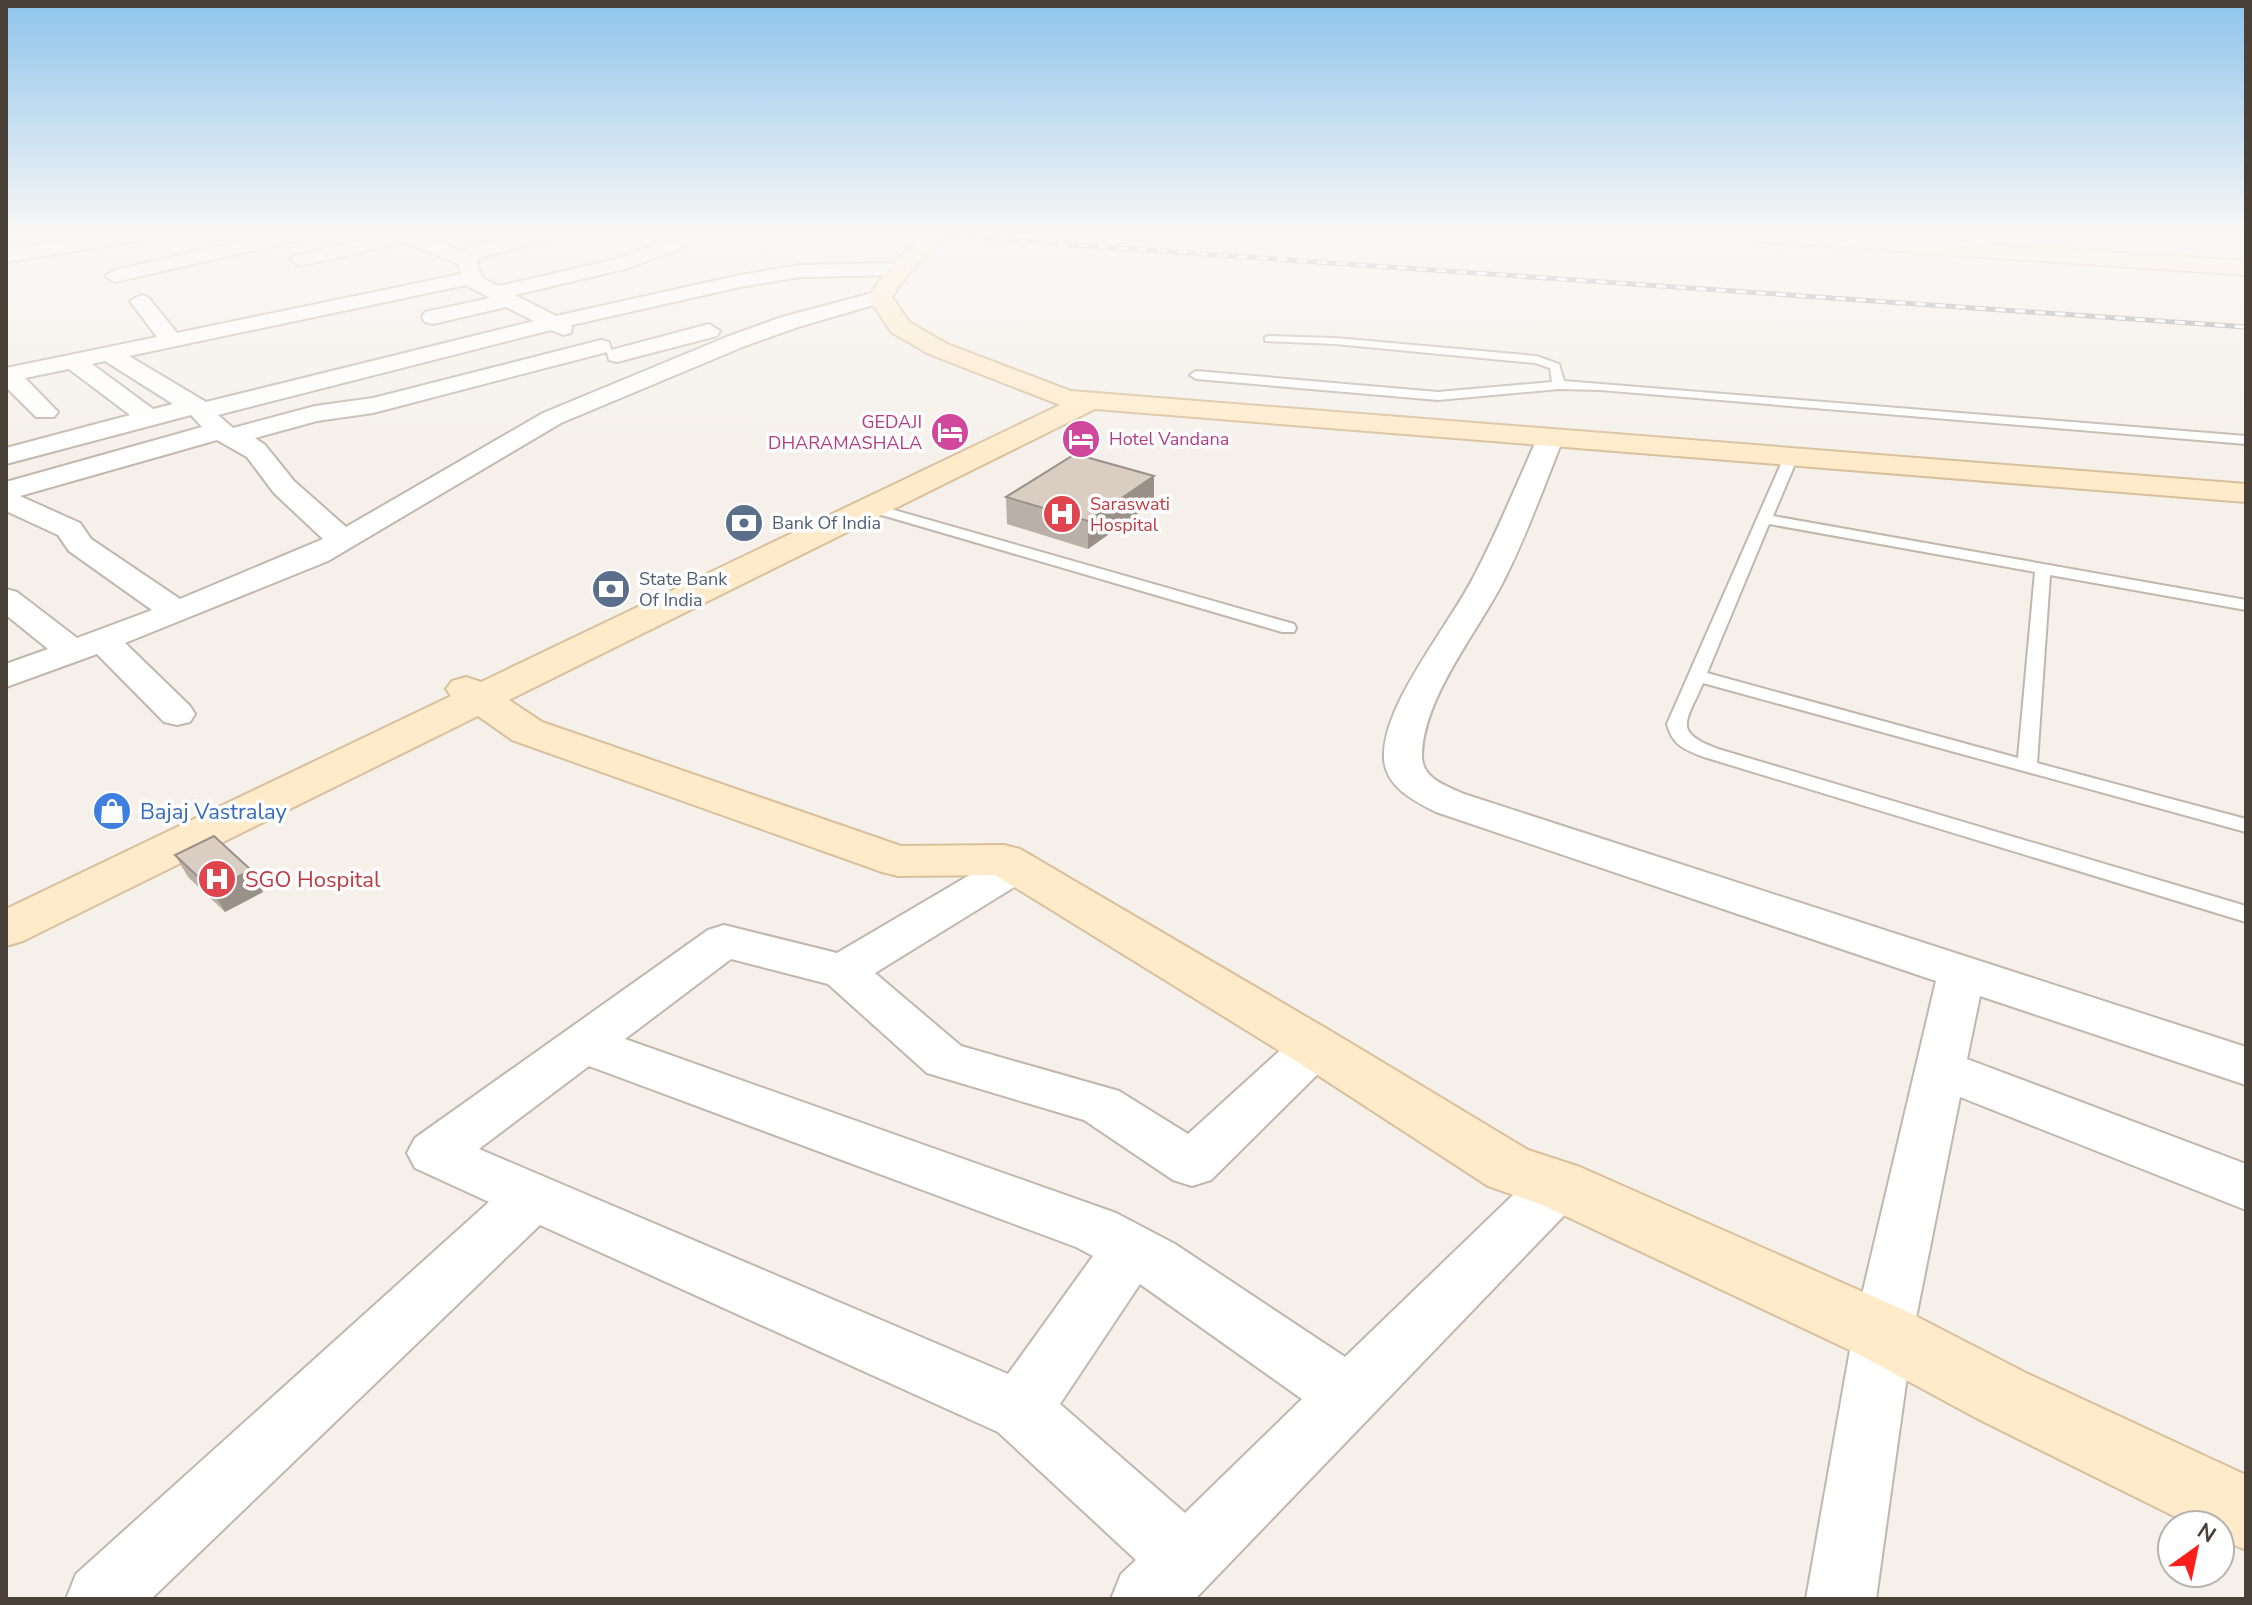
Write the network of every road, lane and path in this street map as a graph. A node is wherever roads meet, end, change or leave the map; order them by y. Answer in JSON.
{"nodes":[{"id":1,"x":147,"y":309,"type":"edge"},
{"id":2,"x":319,"y":309,"type":"edge"},
{"id":3,"x":461,"y":309,"type":"edge"},
{"id":4,"x":526,"y":309,"type":"edge"},
{"id":5,"x":616,"y":309,"type":"edge"},
{"id":6,"x":794,"y":309,"type":"dead end"},
{"id":7,"x":837,"y":309,"type":"edge"},
{"id":8,"x":888,"y":309,"type":"edge"},
{"id":9,"x":433,"y":317,"type":"dead end"},
{"id":10,"x":553,"y":323,"type":"junction"},
{"id":11,"x":170,"y":339,"type":"junction"},
{"id":12,"x":1269,"y":339,"type":"dead end"},
{"id":13,"x":609,"y":351,"type":"junction"},
{"id":14,"x":108,"y":353,"type":"junction"},
{"id":15,"x":73,"y":361,"type":"junction"},
{"id":16,"x":510,"y":370,"type":"junction"},
{"id":17,"x":657,"y":374,"type":"junction"},
{"id":18,"x":7,"y":375,"type":"edge"},
{"id":19,"x":1196,"y":375,"type":"dead end"},
{"id":20,"x":1559,"y":385,"type":"junction"},
{"id":21,"x":1078,"y":400,"type":"junction"},
{"id":22,"x":575,"y":409,"type":"junction"},
{"id":23,"x":45,"y":412,"type":"dead end"},
{"id":24,"x":209,"y":413,"type":"junction"},
{"id":25,"x":149,"y":418,"type":"junction"},
{"id":26,"x":1550,"y":439,"type":"junction"},
{"id":27,"x":2246,"y":440,"type":"edge"},
{"id":28,"x":6,"y":456,"type":"edge"},
{"id":29,"x":1791,"y":457,"type":"junction"},
{"id":30,"x":6,"y":491,"type":"edge"},
{"id":31,"x":2246,"y":493,"type":"edge"},
{"id":32,"x":6,"y":500,"type":"edge"},
{"id":33,"x":873,"y":508,"type":"junction"},
{"id":34,"x":1764,"y":519,"type":"junction"},
{"id":35,"x":343,"y":541,"type":"junction"},
{"id":36,"x":2043,"y":569,"type":"junction"},
{"id":37,"x":6,"y":599,"type":"edge"},
{"id":38,"x":2246,"y":605,"type":"edge"},
{"id":39,"x":177,"y":612,"type":"junction"},
{"id":40,"x":1288,"y":628,"type":"dead end"},
{"id":41,"x":87,"y":646,"type":"junction"},
{"id":42,"x":6,"y":676,"type":"edge"},
{"id":43,"x":1697,"y":676,"type":"junction"},
{"id":44,"x":473,"y":694,"type":"junction"},
{"id":45,"x":177,"y":714,"type":"dead end"},
{"id":46,"x":2027,"y":766,"type":"junction"},
{"id":47,"x":2246,"y":826,"type":"edge"},
{"id":48,"x":1017,"y":866,"type":"junction"},
{"id":49,"x":6,"y":908,"type":"edge"},
{"id":50,"x":2246,"y":914,"type":"edge"},
{"id":51,"x":6,"y":929,"type":"edge"},
{"id":52,"x":843,"y":971,"type":"junction"},
{"id":53,"x":1961,"y":973,"type":"junction"},
{"id":54,"x":584,"y":1044,"type":"junction"},
{"id":55,"x":1315,"y":1047,"type":"junction"},
{"id":56,"x":2246,"y":1066,"type":"edge"},
{"id":57,"x":1941,"y":1069,"type":"junction"},
{"id":58,"x":1559,"y":1185,"type":"junction"},
{"id":59,"x":2246,"y":1187,"type":"edge"},
{"id":60,"x":532,"y":1197,"type":"junction"},
{"id":61,"x":1131,"y":1249,"type":"junction"},
{"id":62,"x":1883,"y":1333,"type":"junction"},
{"id":63,"x":1348,"y":1395,"type":"junction"},
{"id":64,"x":1020,"y":1410,"type":"junction"},
{"id":65,"x":2246,"y":1513,"type":"edge"},
{"id":66,"x":1166,"y":1579,"type":"edge"},
{"id":67,"x":101,"y":1599,"type":"edge"},
{"id":68,"x":1841,"y":1599,"type":"edge"}],
"edges":[{"from":1,"to":11,"type":"street"},
{"from":2,"to":11,"type":"street"},
{"from":3,"to":9,"type":"street"},
{"from":4,"to":10,"type":"street"},
{"from":5,"to":10,"type":"street"},
{"from":6,"to":13,"type":"street"},
{"from":7,"to":17,"type":"street"},
{"from":8,"to":21,"type":"main road"},
{"from":10,"to":13,"type":"street"},
{"from":10,"to":24,"type":"street"},
{"from":11,"to":14,"type":"street"},
{"from":12,"to":20,"type":"lane"},
{"from":13,"to":16,"type":"street"},
{"from":13,"to":17,"type":"street"},
{"from":14,"to":15,"type":"street"},
{"from":14,"to":24,"type":"street"},
{"from":15,"to":18,"type":"street"},
{"from":15,"to":25,"type":"street"},
{"from":16,"to":22,"type":"street"},
{"from":16,"to":24,"type":"street"},
{"from":17,"to":22,"type":"street"},
{"from":18,"to":23,"type":"street"},
{"from":19,"to":20,"type":"lane"},
{"from":20,"to":27,"type":"lane"},
{"from":21,"to":26,"type":"main road"},
{"from":21,"to":33,"type":"main road"},
{"from":21,"to":44,"type":"main road"},
{"from":22,"to":35,"type":"street"},
{"from":24,"to":25,"type":"street"},
{"from":24,"to":30,"type":"street"},
{"from":24,"to":35,"type":"street"},
{"from":25,"to":28,"type":"street"},
{"from":26,"to":29,"type":"main road"},
{"from":26,"to":53,"type":"street"},
{"from":29,"to":31,"type":"main road"},
{"from":29,"to":34,"type":"lane"},
{"from":32,"to":39,"type":"street"},
{"from":33,"to":40,"type":"lane"},
{"from":33,"to":44,"type":"main road"},
{"from":34,"to":36,"type":"lane"},
{"from":34,"to":43,"type":"lane"},
{"from":35,"to":39,"type":"street"},
{"from":36,"to":38,"type":"lane"},
{"from":36,"to":46,"type":"lane"},
{"from":37,"to":41,"type":"street"},
{"from":39,"to":41,"type":"street"},
{"from":41,"to":42,"type":"street"},
{"from":41,"to":45,"type":"street"},
{"from":43,"to":46,"type":"lane"},
{"from":43,"to":50,"type":"lane"},
{"from":44,"to":48,"type":"main road"},
{"from":44,"to":49,"type":"main road"},
{"from":44,"to":51,"type":"main road"},
{"from":46,"to":47,"type":"lane"},
{"from":48,"to":52,"type":"street"},
{"from":48,"to":55,"type":"main road"},
{"from":52,"to":54,"type":"street"},
{"from":52,"to":55,"type":"street"},
{"from":53,"to":56,"type":"street"},
{"from":53,"to":57,"type":"street"},
{"from":54,"to":60,"type":"street"},
{"from":54,"to":61,"type":"street"},
{"from":55,"to":58,"type":"main road"},
{"from":57,"to":59,"type":"street"},
{"from":57,"to":62,"type":"street"},
{"from":58,"to":62,"type":"main road"},
{"from":58,"to":63,"type":"street"},
{"from":60,"to":64,"type":"street"},
{"from":60,"to":67,"type":"street"},
{"from":61,"to":63,"type":"street"},
{"from":61,"to":64,"type":"street"},
{"from":62,"to":65,"type":"main road"},
{"from":62,"to":68,"type":"street"},
{"from":63,"to":66,"type":"street"},
{"from":64,"to":66,"type":"street"}]}
